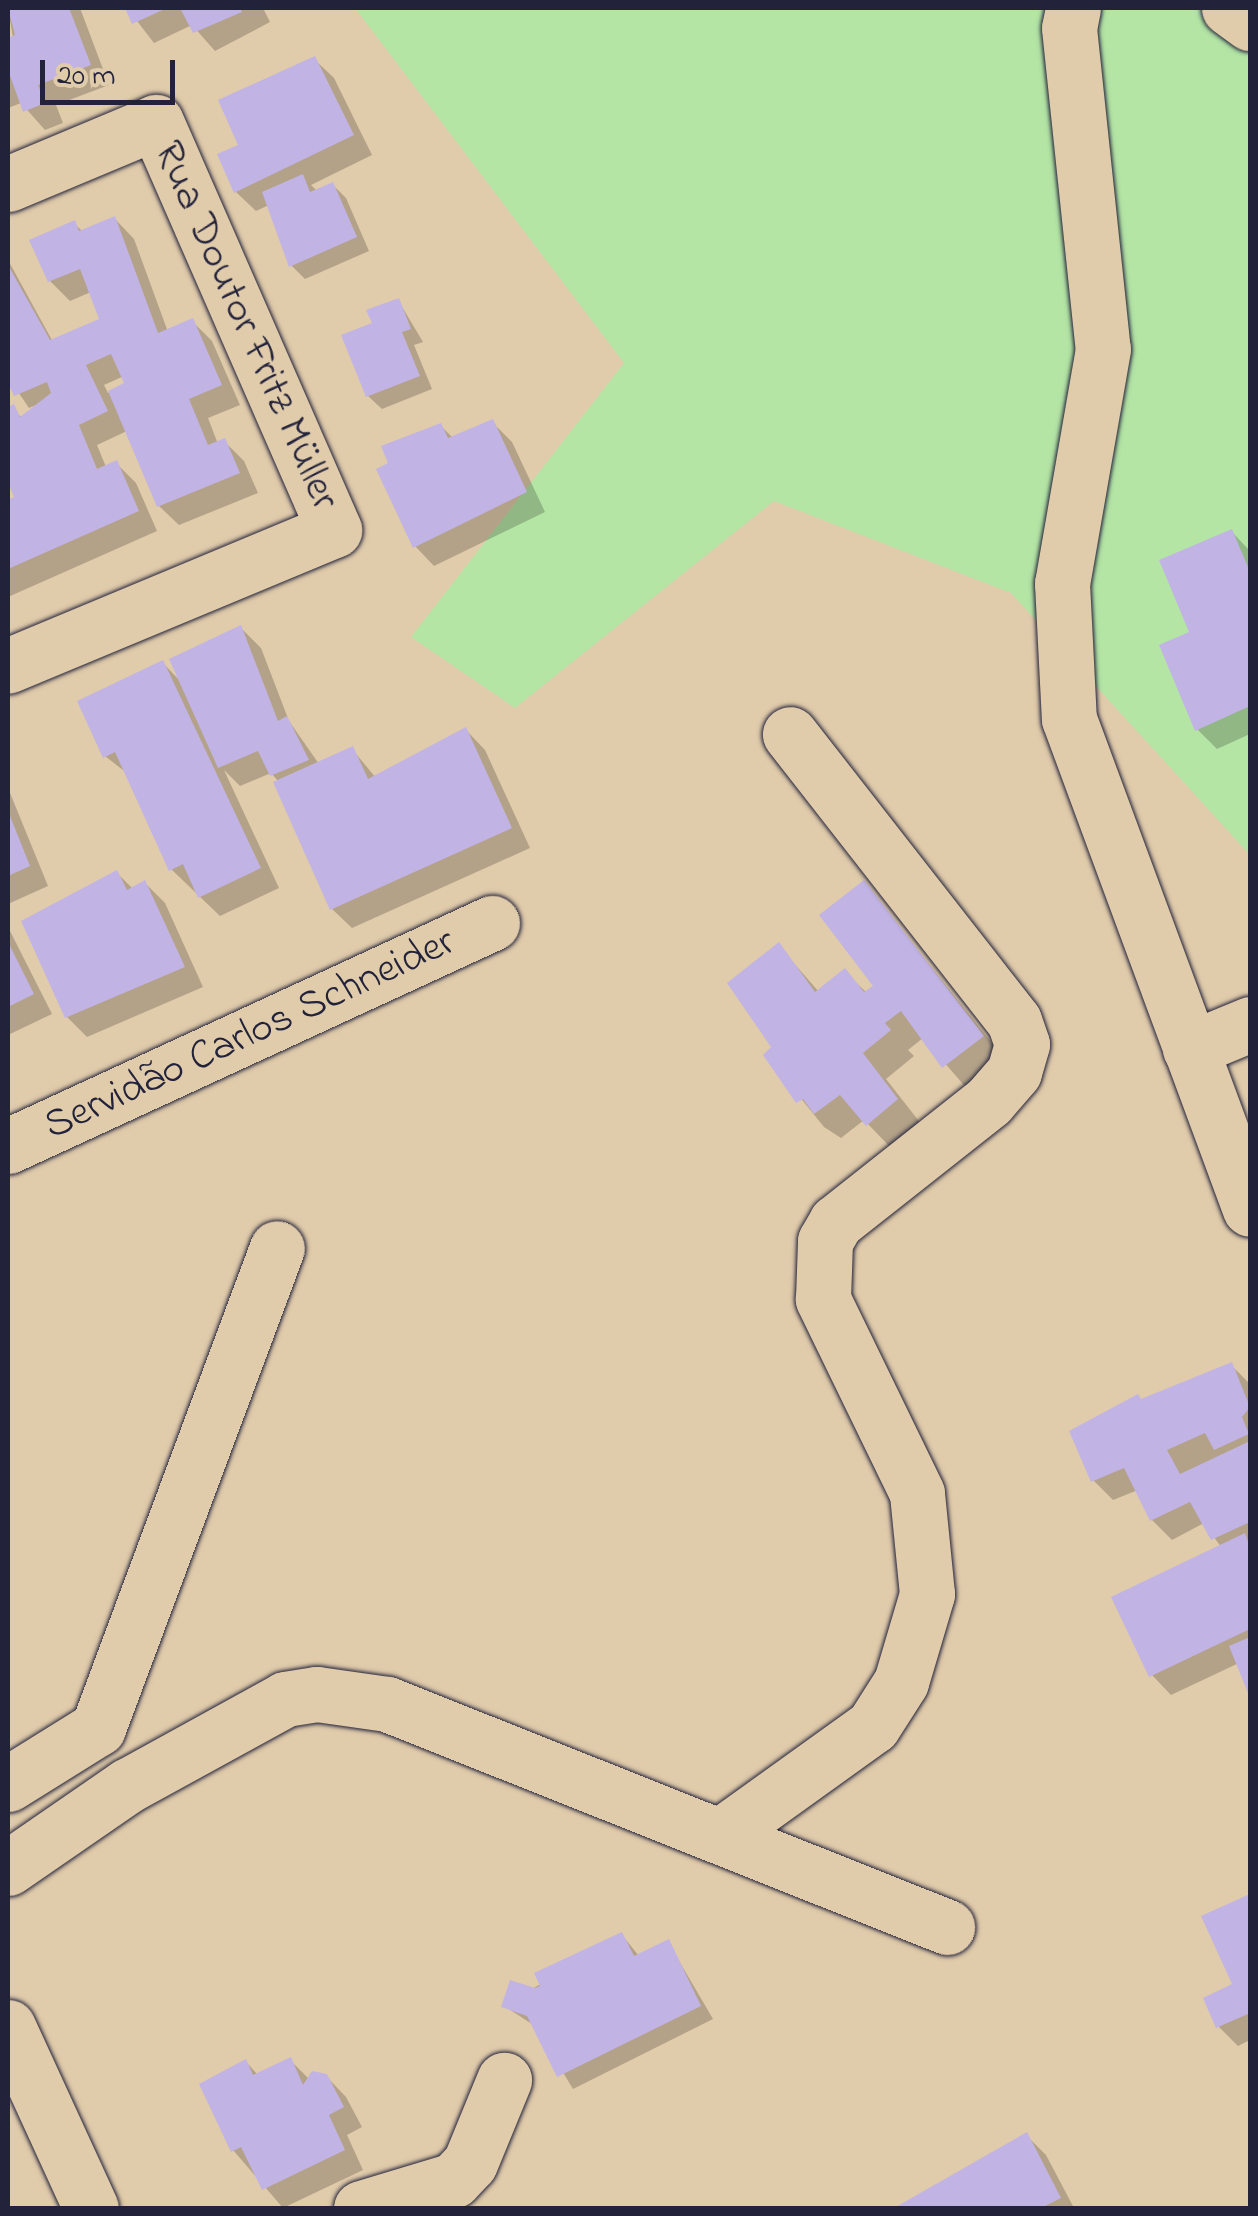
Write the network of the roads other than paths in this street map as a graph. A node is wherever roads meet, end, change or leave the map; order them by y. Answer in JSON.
{"nodes":[{"id":1,"x":1073,"y":8,"type":"edge"},
{"id":2,"x":1229,"y":8,"type":"edge"},
{"id":3,"x":1250,"y":23,"type":"edge"},
{"id":4,"x":8,"y":184,"type":"edge"},
{"id":5,"x":8,"y":666,"type":"edge"},
{"id":6,"x":790,"y":734,"type":"dead end"},
{"id":7,"x":492,"y":923,"type":"dead end"},
{"id":8,"x":1250,"y":1024,"type":"edge"},
{"id":9,"x":1190,"y":1049,"type":"junction"},
{"id":10,"x":8,"y":1146,"type":"edge"},
{"id":11,"x":1250,"y":1209,"type":"edge"},
{"id":12,"x":277,"y":1248,"type":"dead end"},
{"id":13,"x":98,"y":1728,"type":"junction"},
{"id":14,"x":8,"y":1784,"type":"edge"},
{"id":15,"x":128,"y":1786,"type":"junction"},
{"id":16,"x":724,"y":1833,"type":"junction"},
{"id":17,"x":8,"y":1868,"type":"edge"},
{"id":18,"x":948,"y":1927,"type":"dead end"},
{"id":19,"x":8,"y":2026,"type":"edge"},
{"id":20,"x":504,"y":2080,"type":"dead end"},
{"id":21,"x":91,"y":2208,"type":"edge"},
{"id":22,"x":361,"y":2208,"type":"edge"}],
"edges":[{"from":1,"to":9,"type":"street"},
{"from":2,"to":3,"type":"street"},
{"from":4,"to":5,"type":"street","name":"Rua Doutor Fritz Müller"},
{"from":6,"to":16,"type":"street"},
{"from":7,"to":10,"type":"street","name":"Servidão Carlos Schneider"},
{"from":8,"to":9,"type":"street"},
{"from":9,"to":11,"type":"street"},
{"from":12,"to":13,"type":"street"},
{"from":13,"to":14,"type":"street"},
{"from":13,"to":15,"type":"street"},
{"from":15,"to":16,"type":"street"},
{"from":15,"to":17,"type":"street"},
{"from":16,"to":18,"type":"street"},
{"from":19,"to":21,"type":"street"},
{"from":20,"to":22,"type":"street"}]}
